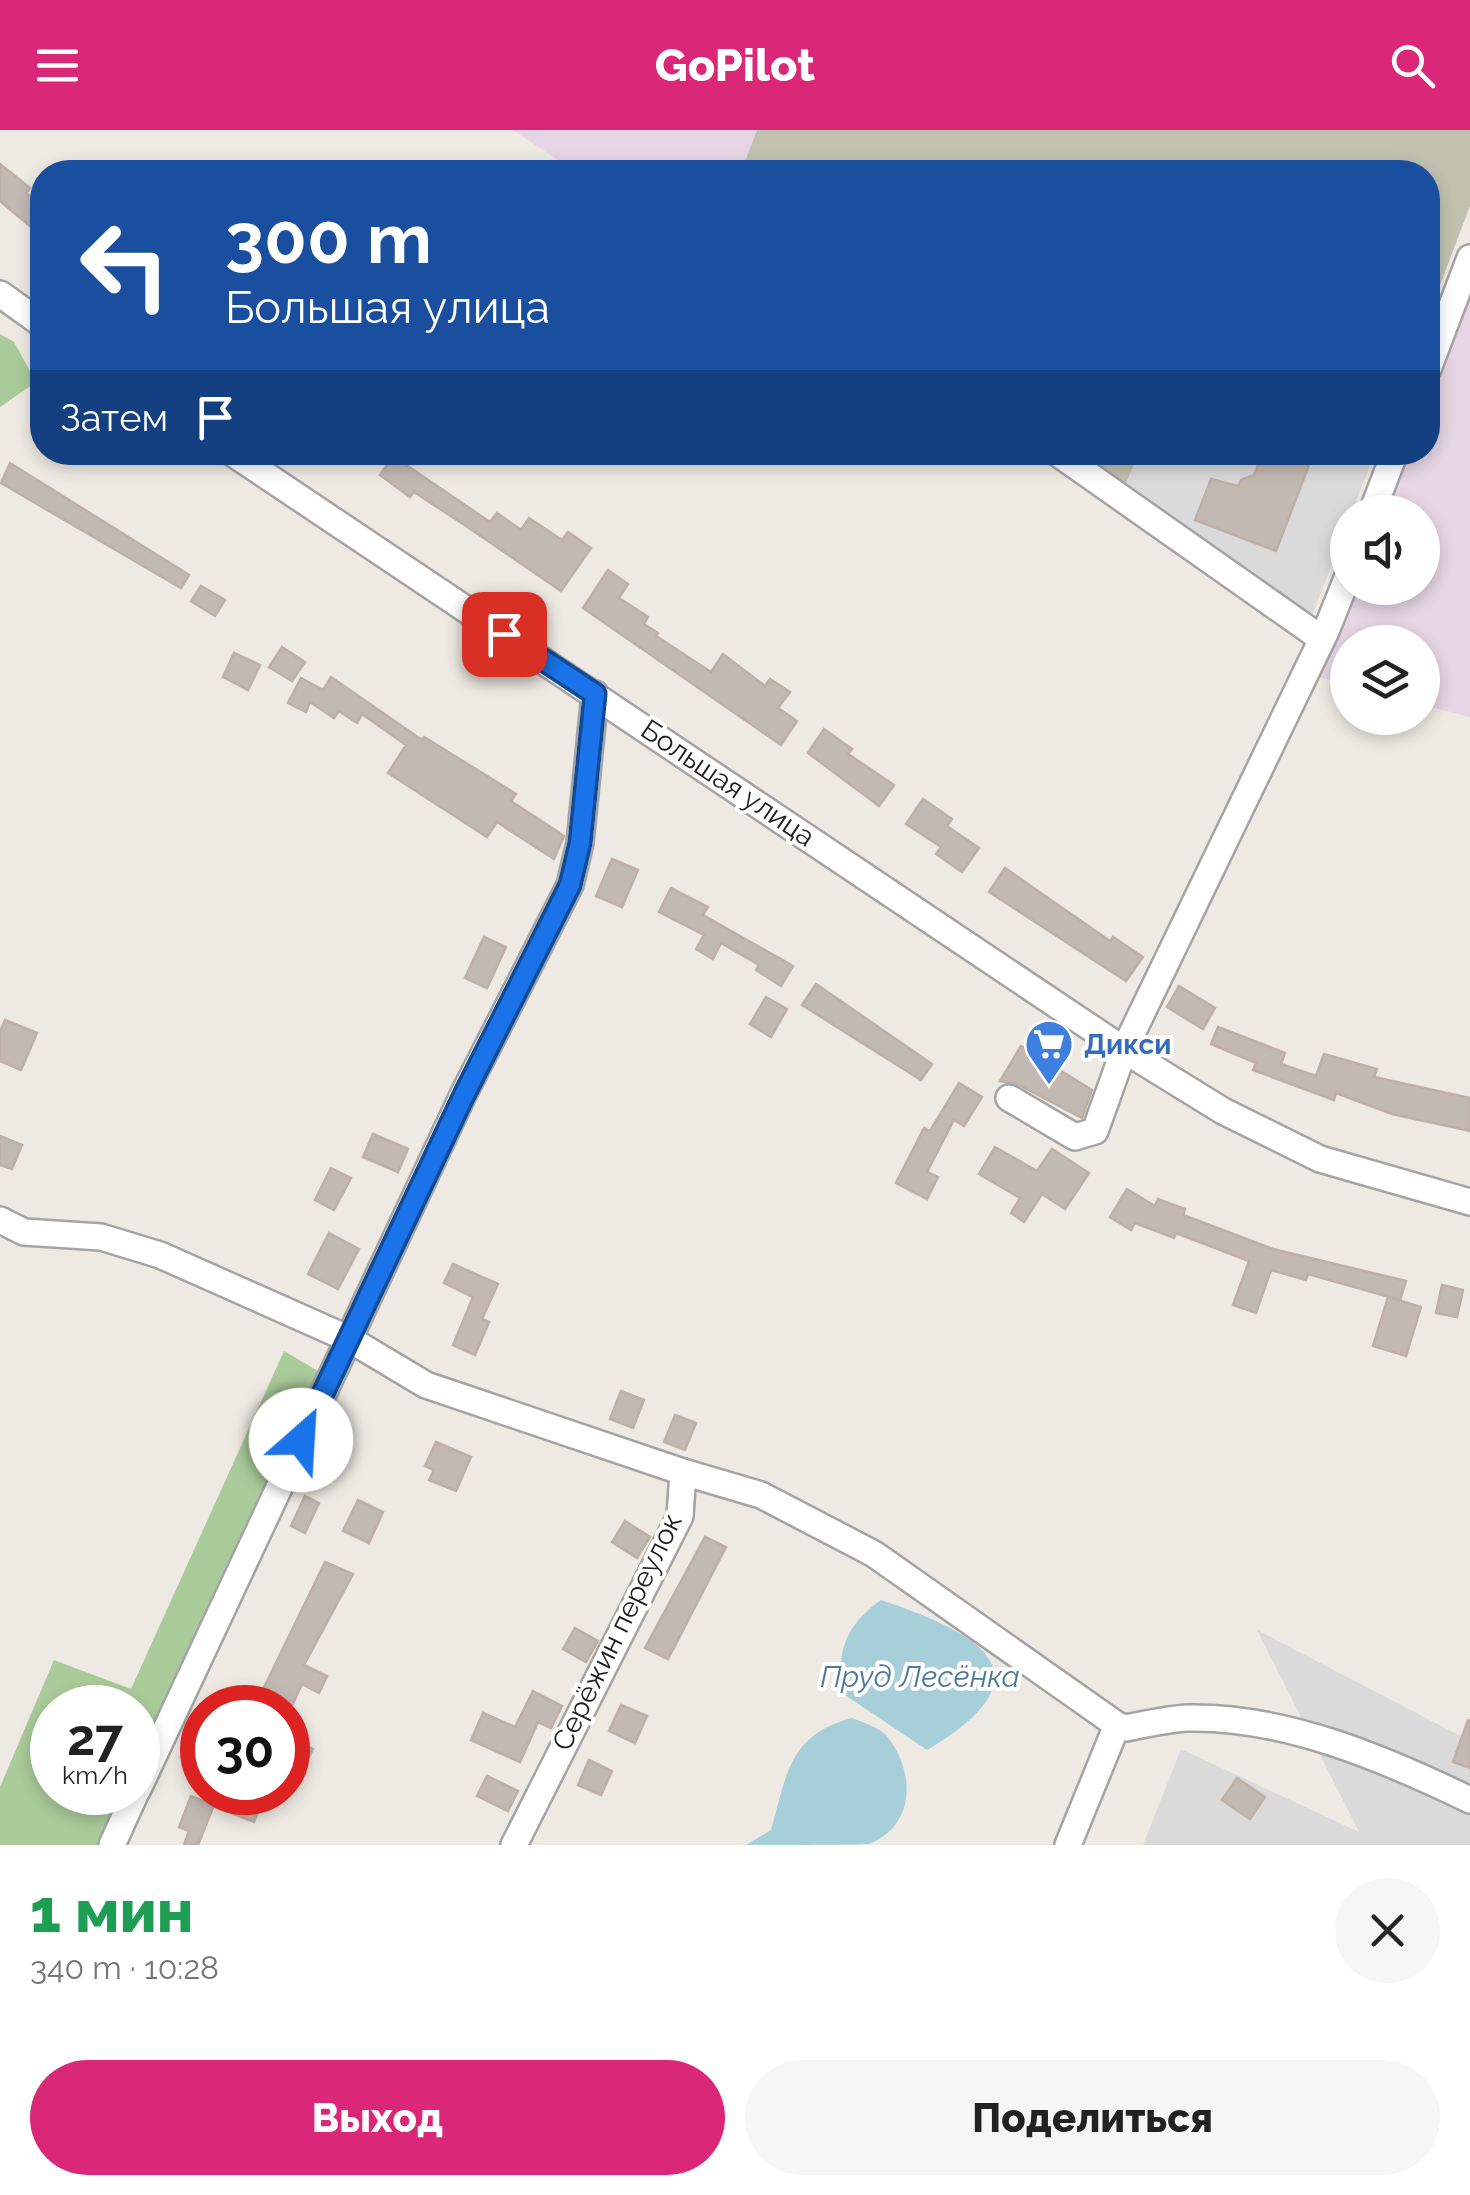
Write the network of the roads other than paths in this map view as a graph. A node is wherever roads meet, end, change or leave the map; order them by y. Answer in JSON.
{"nodes":[{"id":1,"x":1470,"y":258,"type":"edge"},
{"id":2,"x":0,"y":294,"type":"edge"},
{"id":3,"x":30,"y":315,"type":"edge"},
{"id":4,"x":1440,"y":337,"type":"edge"},
{"id":5,"x":251,"y":465,"type":"edge"},
{"id":6,"x":1074,"y":465,"type":"edge"},
{"id":7,"x":1390,"y":465,"type":"edge"},
{"id":8,"x":1379,"y":495,"type":"edge"},
{"id":9,"x":1336,"y":605,"type":"edge"},
{"id":10,"x":1322,"y":639,"type":"junction"},
{"id":11,"x":595,"y":694,"type":"junction"},
{"id":12,"x":1124,"y":1050,"type":"junction"},
{"id":13,"x":1009,"y":1098,"type":"dead end"},
{"id":14,"x":1470,"y":1202,"type":"edge"},
{"id":15,"x":0,"y":1220,"type":"edge"},
{"id":16,"x":349,"y":1339,"type":"junction"},
{"id":17,"x":683,"y":1472,"type":"junction"},
{"id":18,"x":1116,"y":1725,"type":"junction"},
{"id":19,"x":160,"y":1742,"type":"edge"},
{"id":20,"x":1470,"y":1800,"type":"edge"},
{"id":21,"x":126,"y":1815,"type":"edge"},
{"id":22,"x":112,"y":1845,"type":"edge"},
{"id":23,"x":514,"y":1845,"type":"edge"},
{"id":24,"x":1068,"y":1845,"type":"edge"}],
"edges":[{"from":1,"to":4,"type":"street"},
{"from":2,"to":3,"type":"street"},
{"from":5,"to":11,"type":"street","name":"Большая улица"},
{"from":6,"to":10,"type":"street"},
{"from":7,"to":8,"type":"street"},
{"from":9,"to":10,"type":"street"},
{"from":10,"to":12,"type":"street"},
{"from":11,"to":12,"type":"street","name":"Большая улица"},
{"from":11,"to":16,"type":"street"},
{"from":12,"to":13,"type":"street"},
{"from":12,"to":14,"type":"street","name":"Большая улица"},
{"from":15,"to":16,"type":"street"},
{"from":16,"to":17,"type":"street"},
{"from":16,"to":19,"type":"street"},
{"from":17,"to":18,"type":"street"},
{"from":17,"to":23,"type":"street","name":"Серёжин переулок"},
{"from":18,"to":20,"type":"street"},
{"from":18,"to":24,"type":"street"},
{"from":21,"to":22,"type":"street"}]}
